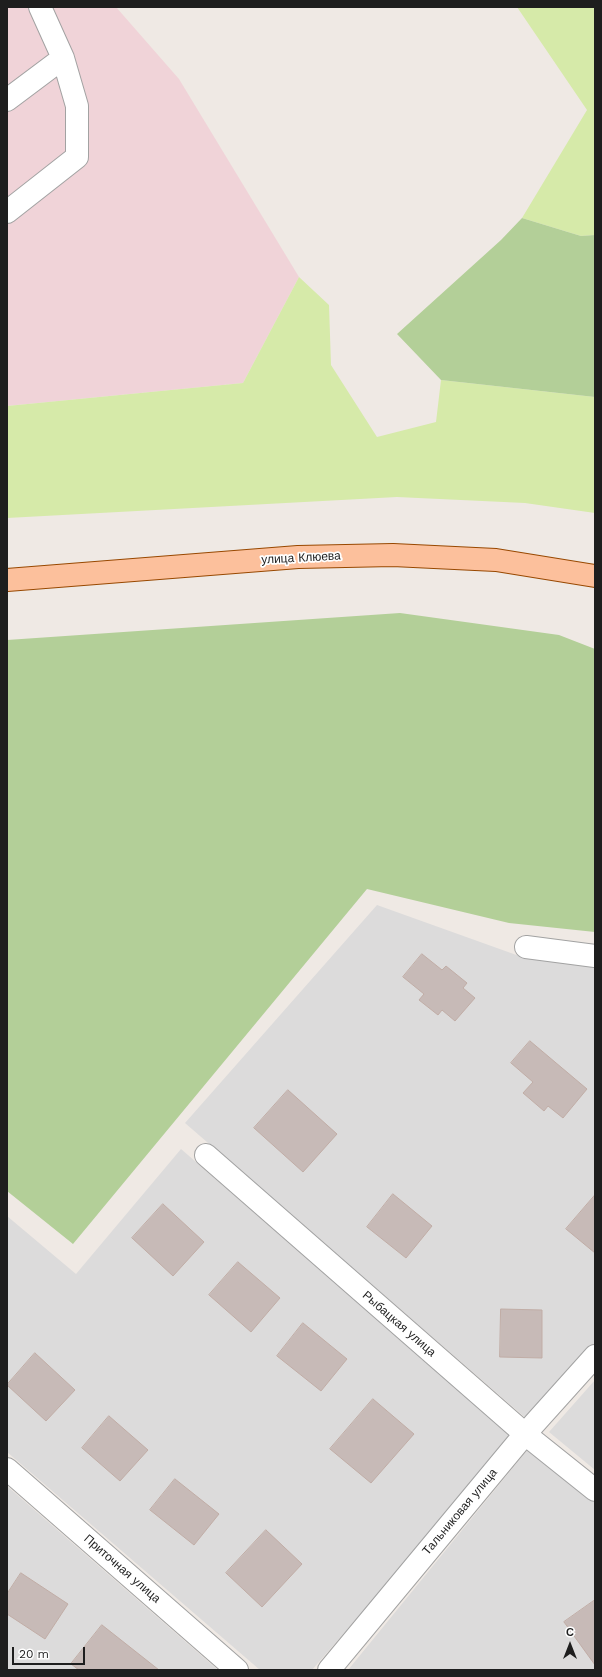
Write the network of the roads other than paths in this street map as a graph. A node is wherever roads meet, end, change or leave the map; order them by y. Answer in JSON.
{"nodes":[{"id":1,"x":40,"y":7,"type":"edge"},
{"id":2,"x":63,"y":58,"type":"junction"},
{"id":3,"x":7,"y":100,"type":"edge"},
{"id":4,"x":7,"y":212,"type":"edge"},
{"id":5,"x":595,"y":576,"type":"edge"},
{"id":6,"x":7,"y":580,"type":"edge"},
{"id":7,"x":526,"y":947,"type":"dead end"},
{"id":8,"x":595,"y":956,"type":"edge"},
{"id":9,"x":206,"y":1156,"type":"dead end"},
{"id":10,"x":595,"y":1356,"type":"edge"},
{"id":11,"x":525,"y":1434,"type":"junction"},
{"id":12,"x":7,"y":1469,"type":"edge"},
{"id":13,"x":595,"y":1490,"type":"edge"},
{"id":14,"x":237,"y":1670,"type":"edge"},
{"id":15,"x":329,"y":1670,"type":"edge"}],
"edges":[{"from":1,"to":2,"type":"street"},
{"from":2,"to":3,"type":"street"},
{"from":2,"to":4,"type":"street"},
{"from":5,"to":6,"type":"main road","name":"улица Клюева"},
{"from":7,"to":8,"type":"street"},
{"from":9,"to":11,"type":"street","name":"Рыбацкая улица"},
{"from":10,"to":11,"type":"street","name":"Тальниковая улица"},
{"from":11,"to":13,"type":"street","name":"Рыбацкая улица"},
{"from":11,"to":15,"type":"street","name":"Тальниковая улица"},
{"from":12,"to":14,"type":"street","name":"Приточная улица"}]}
